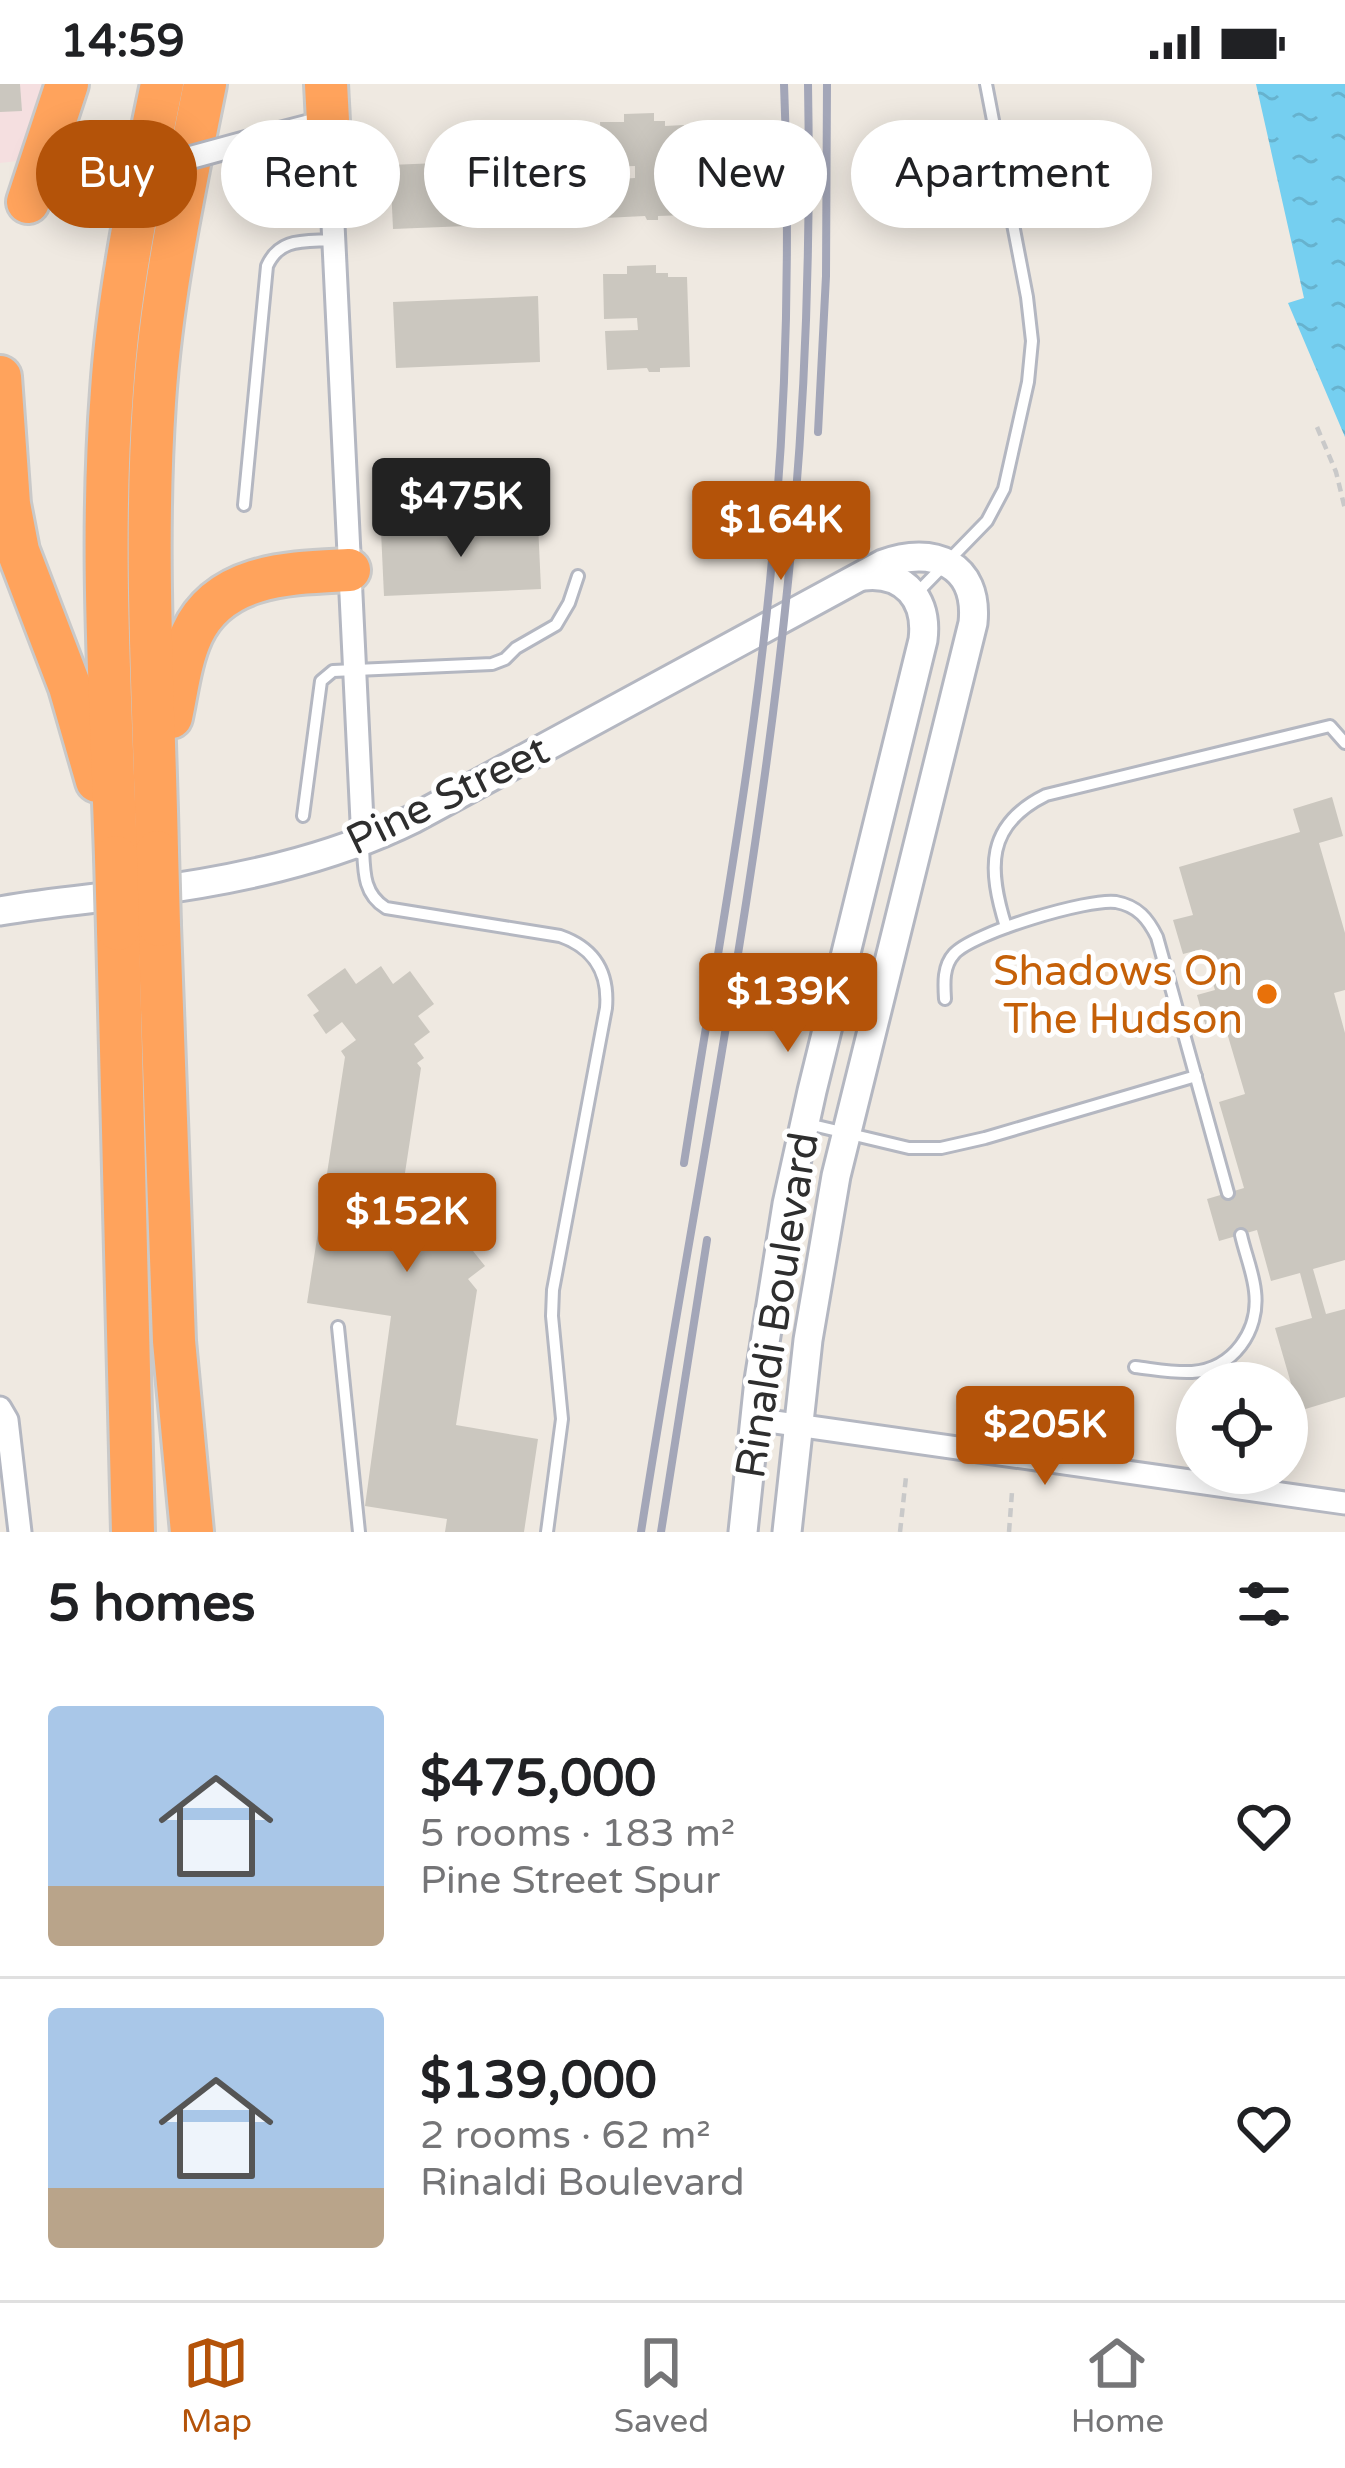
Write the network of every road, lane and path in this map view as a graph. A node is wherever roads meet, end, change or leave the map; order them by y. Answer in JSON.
{"nodes":[{"id":1,"x":67,"y":84,"type":"edge"},
{"id":2,"x":162,"y":84,"type":"edge"},
{"id":3,"x":205,"y":84,"type":"edge"},
{"id":4,"x":986,"y":84,"type":"edge"},
{"id":5,"x":327,"y":102,"type":"edge"},
{"id":6,"x":30,"y":202,"type":"edge"},
{"id":7,"x":333,"y":241,"type":"junction"},
{"id":8,"x":0,"y":377,"type":"edge"},
{"id":9,"x":1317,"y":427,"type":"dead end"},
{"id":10,"x":244,"y":505,"type":"dead end"},
{"id":11,"x":1345,"y":509,"type":"edge"},
{"id":12,"x":947,"y":562,"type":"junction"},
{"id":13,"x":350,"y":570,"type":"junction"},
{"id":14,"x":578,"y":576,"type":"dead end"},
{"id":15,"x":859,"y":577,"type":"junction"},
{"id":16,"x":915,"y":595,"type":"junction"},
{"id":17,"x":354,"y":670,"type":"junction"},
{"id":18,"x":1345,"y":743,"type":"edge"},
{"id":19,"x":303,"y":816,"type":"dead end"},
{"id":20,"x":363,"y":842,"type":"junction"},
{"id":21,"x":144,"y":845,"type":"junction"},
{"id":22,"x":0,"y":911,"type":"edge"},
{"id":23,"x":138,"y":927,"type":"junction"},
{"id":24,"x":1006,"y":927,"type":"junction"},
{"id":25,"x":945,"y":999,"type":"dead end"},
{"id":26,"x":1196,"y":1076,"type":"junction"},
{"id":27,"x":804,"y":1123,"type":"junction"},
{"id":28,"x":846,"y":1133,"type":"junction"},
{"id":29,"x":1228,"y":1193,"type":"dead end"},
{"id":30,"x":1240,"y":1235,"type":"dead end"},
{"id":31,"x":338,"y":1328,"type":"dead end"},
{"id":32,"x":1135,"y":1367,"type":"dead end"},
{"id":33,"x":0,"y":1408,"type":"edge"},
{"id":34,"x":754,"y":1419,"type":"junction"},
{"id":35,"x":797,"y":1424,"type":"junction"},
{"id":36,"x":906,"y":1477,"type":"dead end"},
{"id":37,"x":1012,"y":1492,"type":"dead end"},
{"id":38,"x":1345,"y":1502,"type":"edge"},
{"id":39,"x":20,"y":1532,"type":"edge"},
{"id":40,"x":133,"y":1532,"type":"edge"},
{"id":41,"x":192,"y":1532,"type":"edge"},
{"id":42,"x":358,"y":1532,"type":"edge"},
{"id":43,"x":547,"y":1532,"type":"edge"},
{"id":44,"x":743,"y":1532,"type":"edge"},
{"id":45,"x":787,"y":1532,"type":"edge"},
{"id":46,"x":900,"y":1532,"type":"edge"},
{"id":47,"x":1010,"y":1532,"type":"edge"}],
"edges":[{"from":1,"to":6,"type":"highway"},
{"from":2,"to":21,"type":"highway"},
{"from":3,"to":21,"type":"highway"},
{"from":4,"to":12,"type":"lane"},
{"from":5,"to":6,"type":"street","bridge":true},
{"from":5,"to":7,"type":"street"},
{"from":7,"to":10,"type":"lane"},
{"from":7,"to":13,"type":"street"},
{"from":8,"to":21,"type":"highway"},
{"from":9,"to":11,"type":"path"},
{"from":12,"to":15,"type":"street"},
{"from":12,"to":16,"type":"lane"},
{"from":12,"to":28,"type":"street","name":"Rinaldi Boulevard"},
{"from":13,"to":17,"type":"street"},
{"from":13,"to":21,"type":"highway"},
{"from":14,"to":17,"type":"lane"},
{"from":15,"to":16,"type":"street"},
{"from":15,"to":20,"type":"street","name":"Pine Street"},
{"from":16,"to":27,"type":"street","name":"Rinaldi Boulevard"},
{"from":17,"to":19,"type":"lane"},
{"from":17,"to":20,"type":"street"},
{"from":18,"to":24,"type":"lane"},
{"from":20,"to":22,"type":"street","name":"Pine Street"},
{"from":20,"to":43,"type":"lane"},
{"from":21,"to":23,"type":"highway","bridge":true},
{"from":23,"to":40,"type":"highway"},
{"from":23,"to":41,"type":"highway"},
{"from":24,"to":25,"type":"lane"},
{"from":24,"to":26,"type":"lane"},
{"from":26,"to":28,"type":"lane"},
{"from":26,"to":29,"type":"lane"},
{"from":27,"to":28,"type":"lane"},
{"from":27,"to":34,"type":"street","name":"Rinaldi Boulevard"},
{"from":28,"to":35,"type":"street","name":"Rinaldi Boulevard"},
{"from":30,"to":32,"type":"lane"},
{"from":31,"to":42,"type":"lane"},
{"from":33,"to":39,"type":"street"},
{"from":34,"to":35,"type":"street"},
{"from":34,"to":44,"type":"street","name":"Rinaldi Boulevard"},
{"from":35,"to":38,"type":"street"},
{"from":35,"to":45,"type":"street","name":"Rinaldi Boulevard"},
{"from":36,"to":46,"type":"path"},
{"from":37,"to":47,"type":"path"}]}
